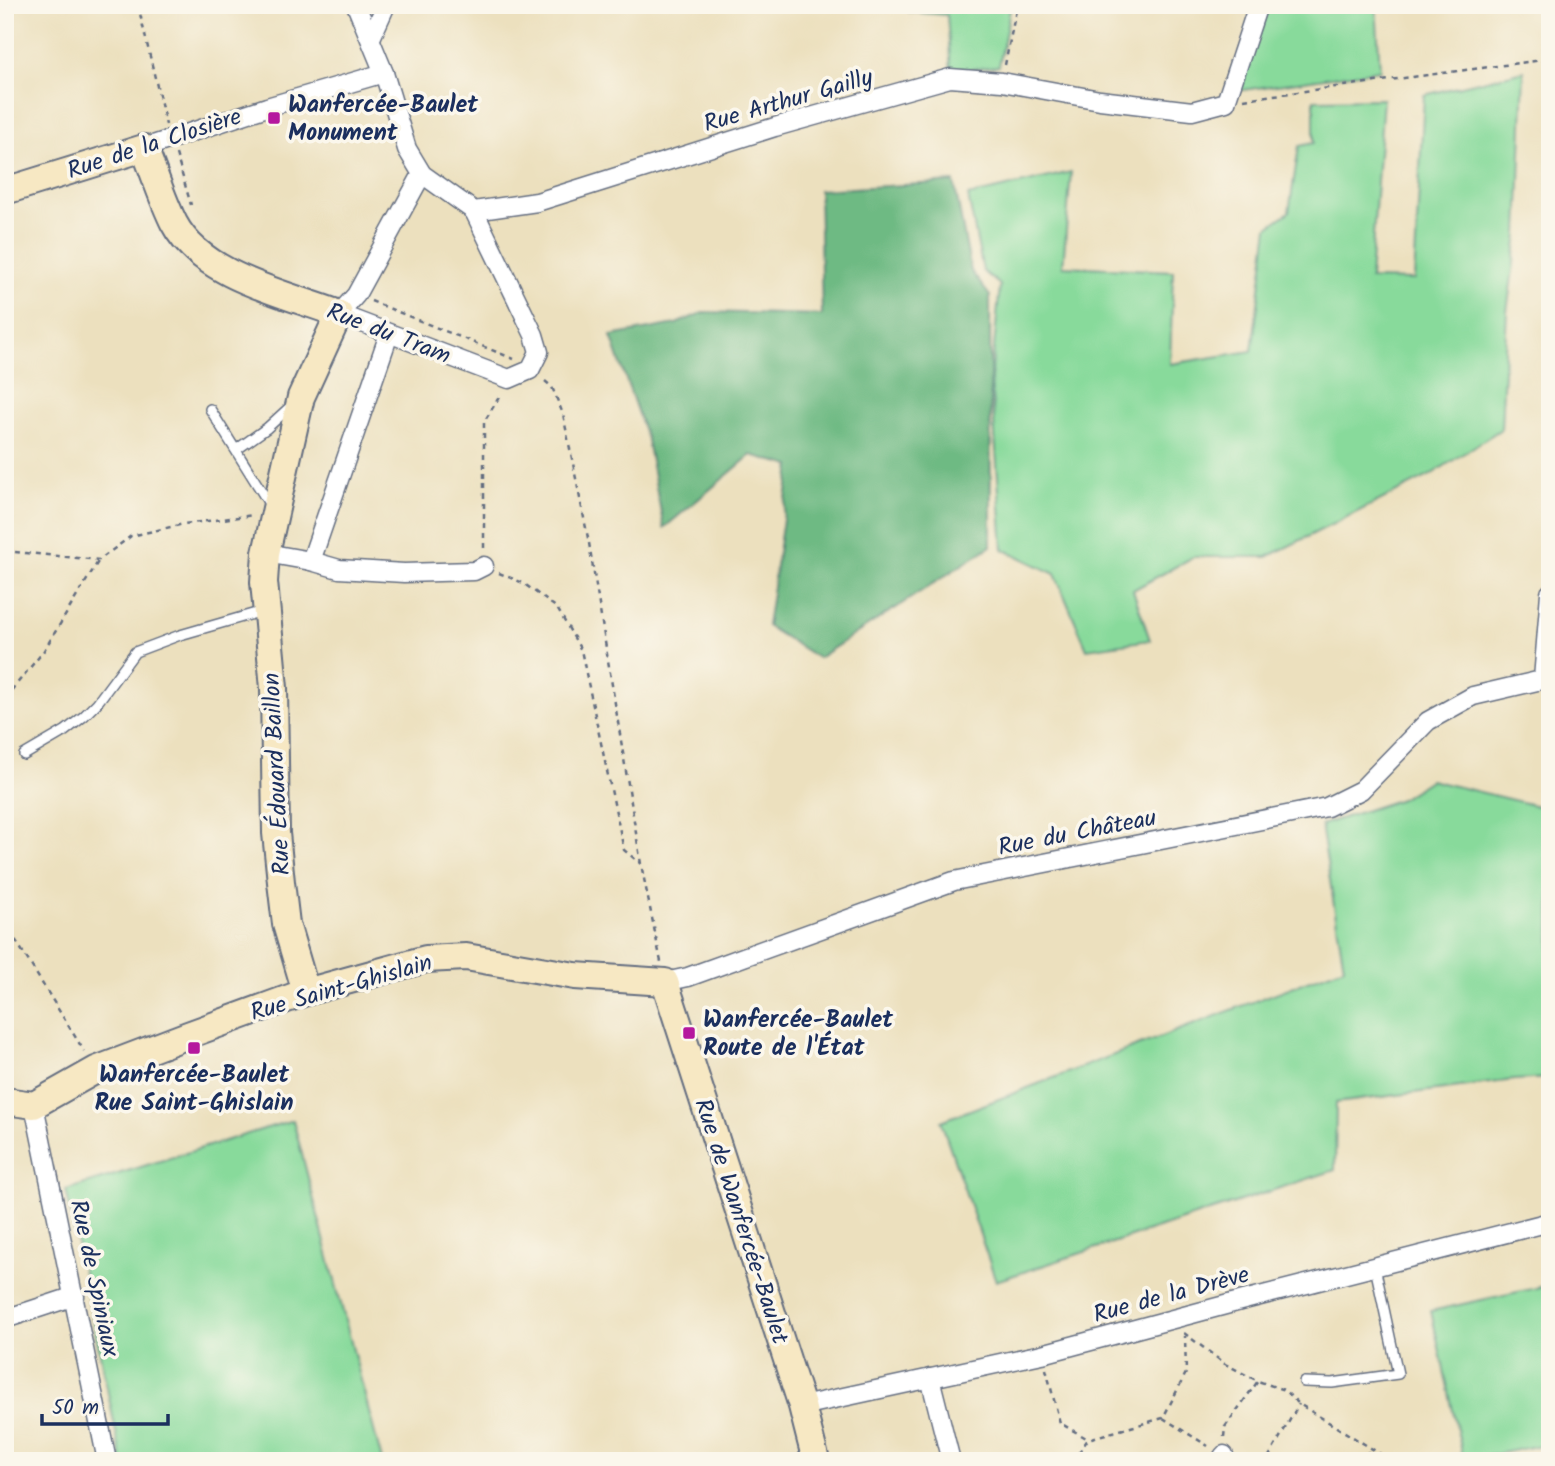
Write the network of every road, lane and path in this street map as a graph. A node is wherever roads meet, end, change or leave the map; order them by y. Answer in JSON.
{"nodes":[{"id":1,"x":138,"y":5,"type":"edge"},
{"id":2,"x":356,"y":5,"type":"edge"},
{"id":3,"x":386,"y":5,"type":"edge"},
{"id":4,"x":1017,"y":5,"type":"edge"},
{"id":5,"x":1258,"y":5,"type":"edge"},
{"id":6,"x":371,"y":38,"type":"junction"},
{"id":7,"x":1550,"y":59,"type":"edge"},
{"id":8,"x":384,"y":73,"type":"junction"},
{"id":9,"x":1002,"y":82,"type":"junction"},
{"id":10,"x":1226,"y":102,"type":"junction"},
{"id":11,"x":172,"y":139,"type":"junction"},
{"id":12,"x":145,"y":148,"type":"junction"},
{"id":13,"x":422,"y":174,"type":"junction"},
{"id":14,"x":5,"y":191,"type":"edge"},
{"id":15,"x":192,"y":210,"type":"dead end"},
{"id":16,"x":474,"y":211,"type":"junction"},
{"id":17,"x":348,"y":304,"type":"junction"},
{"id":18,"x":389,"y":334,"type":"junction"},
{"id":19,"x":530,"y":370,"type":"junction"},
{"id":20,"x":509,"y":379,"type":"junction"},
{"id":21,"x":300,"y":397,"type":"junction"},
{"id":22,"x":209,"y":409,"type":"dead end"},
{"id":23,"x":236,"y":450,"type":"junction"},
{"id":24,"x":275,"y":512,"type":"junction"},
{"id":25,"x":5,"y":551,"type":"edge"},
{"id":26,"x":266,"y":553,"type":"junction"},
{"id":27,"x":99,"y":560,"type":"junction"},
{"id":28,"x":310,"y":561,"type":"junction"},
{"id":29,"x":484,"y":566,"type":"junction"},
{"id":30,"x":1550,"y":593,"type":"edge"},
{"id":31,"x":266,"y":610,"type":"junction"},
{"id":32,"x":1546,"y":678,"type":"edge"},
{"id":33,"x":5,"y":698,"type":"edge"},
{"id":34,"x":24,"y":755,"type":"dead end"},
{"id":35,"x":640,"y":864,"type":"junction"},
{"id":36,"x":5,"y":923,"type":"edge"},
{"id":37,"x":665,"y":982,"type":"junction"},
{"id":38,"x":306,"y":992,"type":"junction"},
{"id":39,"x":96,"y":1070,"type":"junction"},
{"id":40,"x":5,"y":1101,"type":"edge"},
{"id":41,"x":34,"y":1105,"type":"junction"},
{"id":42,"x":1550,"y":1222,"type":"edge"},
{"id":43,"x":1375,"y":1267,"type":"junction"},
{"id":44,"x":75,"y":1296,"type":"junction"},
{"id":45,"x":5,"y":1319,"type":"edge"},
{"id":46,"x":1172,"y":1320,"type":"junction"},
{"id":47,"x":1185,"y":1334,"type":"junction"},
{"id":48,"x":1042,"y":1354,"type":"junction"},
{"id":49,"x":930,"y":1378,"type":"junction"},
{"id":50,"x":1258,"y":1381,"type":"junction"},
{"id":51,"x":1304,"y":1381,"type":"dead end"},
{"id":52,"x":1299,"y":1405,"type":"junction"},
{"id":53,"x":802,"y":1406,"type":"junction"},
{"id":54,"x":1163,"y":1418,"type":"junction"},
{"id":55,"x":1088,"y":1439,"type":"junction"},
{"id":56,"x":1372,"y":1449,"type":"junction"},
{"id":57,"x":1222,"y":1458,"type":"edge"},
{"id":58,"x":107,"y":1461,"type":"edge"},
{"id":59,"x":816,"y":1461,"type":"edge"},
{"id":60,"x":951,"y":1461,"type":"edge"},
{"id":61,"x":1073,"y":1461,"type":"edge"},
{"id":62,"x":1357,"y":1461,"type":"edge"},
{"id":63,"x":1392,"y":1461,"type":"edge"}],
"edges":[{"from":1,"to":11,"type":"path"},
{"from":2,"to":6,"type":"street"},
{"from":3,"to":6,"type":"street"},
{"from":4,"to":9,"type":"path"},
{"from":5,"to":10,"type":"street"},
{"from":6,"to":8,"type":"street"},
{"from":7,"to":10,"type":"path"},
{"from":8,"to":11,"type":"street","name":"Rue de la Closière"},
{"from":8,"to":13,"type":"street"},
{"from":9,"to":10,"type":"street","name":"Rue Arthur Gailly"},
{"from":9,"to":16,"type":"street","name":"Rue Arthur Gailly"},
{"from":11,"to":12,"type":"street","name":"Rue de la Closière"},
{"from":11,"to":15,"type":"path"},
{"from":12,"to":14,"type":"main road","name":"Rue de la Closière"},
{"from":12,"to":17,"type":"main road","name":"Rue du Tram"},
{"from":13,"to":16,"type":"street"},
{"from":13,"to":17,"type":"street","name":"Rue Édouard Baillon"},
{"from":16,"to":19,"type":"street"},
{"from":17,"to":18,"type":"street","name":"Rue du Tram"},
{"from":17,"to":19,"type":"path"},
{"from":17,"to":21,"type":"main road","name":"Rue Édouard Baillon"},
{"from":18,"to":20,"type":"street","name":"Rue du Tram"},
{"from":18,"to":28,"type":"street"},
{"from":19,"to":20,"type":"street"},
{"from":19,"to":35,"type":"path"},
{"from":20,"to":29,"type":"path"},
{"from":21,"to":23,"type":"lane"},
{"from":21,"to":24,"type":"main road","name":"Rue Édouard Baillon"},
{"from":22,"to":23,"type":"lane"},
{"from":23,"to":24,"type":"lane"},
{"from":24,"to":26,"type":"main road","name":"Rue Édouard Baillon"},
{"from":24,"to":27,"type":"path"},
{"from":25,"to":27,"type":"path"},
{"from":26,"to":28,"type":"street"},
{"from":26,"to":31,"type":"main road","name":"Rue Édouard Baillon"},
{"from":27,"to":33,"type":"path"},
{"from":28,"to":29,"type":"street"},
{"from":29,"to":35,"type":"path"},
{"from":30,"to":32,"type":"street"},
{"from":31,"to":34,"type":"lane"},
{"from":31,"to":38,"type":"main road","name":"Rue Édouard Baillon"},
{"from":32,"to":37,"type":"street","name":"Rue du Château"},
{"from":35,"to":37,"type":"path"},
{"from":36,"to":39,"type":"path"},
{"from":37,"to":38,"type":"main road","name":"Rue Saint-Ghislain"},
{"from":37,"to":53,"type":"main road","name":"Rue de Wanfercée-Baulet"},
{"from":38,"to":39,"type":"main road","name":"Rue Saint-Ghislain"},
{"from":39,"to":41,"type":"main road","name":"Rue Saint-Ghislain"},
{"from":40,"to":41,"type":"main road"},
{"from":41,"to":44,"type":"street","name":"Rue de Spiniaux"},
{"from":42,"to":43,"type":"street","name":"Rue de la Drève"},
{"from":43,"to":46,"type":"street","name":"Rue de la Drève"},
{"from":43,"to":51,"type":"lane"},
{"from":44,"to":45,"type":"street"},
{"from":44,"to":58,"type":"street","name":"Rue de Spiniaux"},
{"from":46,"to":47,"type":"path"},
{"from":46,"to":48,"type":"street","name":"Rue de la Drève"},
{"from":47,"to":50,"type":"path"},
{"from":47,"to":54,"type":"path"},
{"from":48,"to":49,"type":"street","name":"Rue de la Drève"},
{"from":48,"to":55,"type":"path"},
{"from":49,"to":53,"type":"street","name":"Rue de la Drève"},
{"from":49,"to":60,"type":"street"},
{"from":50,"to":52,"type":"path"},
{"from":50,"to":57,"type":"path"},
{"from":52,"to":56,"type":"path"},
{"from":52,"to":57,"type":"path"},
{"from":53,"to":59,"type":"main road","name":"Rue de Wanfercée-Baulet"},
{"from":54,"to":55,"type":"path"},
{"from":54,"to":57,"type":"path"},
{"from":55,"to":61,"type":"path"},
{"from":56,"to":62,"type":"path"},
{"from":56,"to":63,"type":"path"}]}
